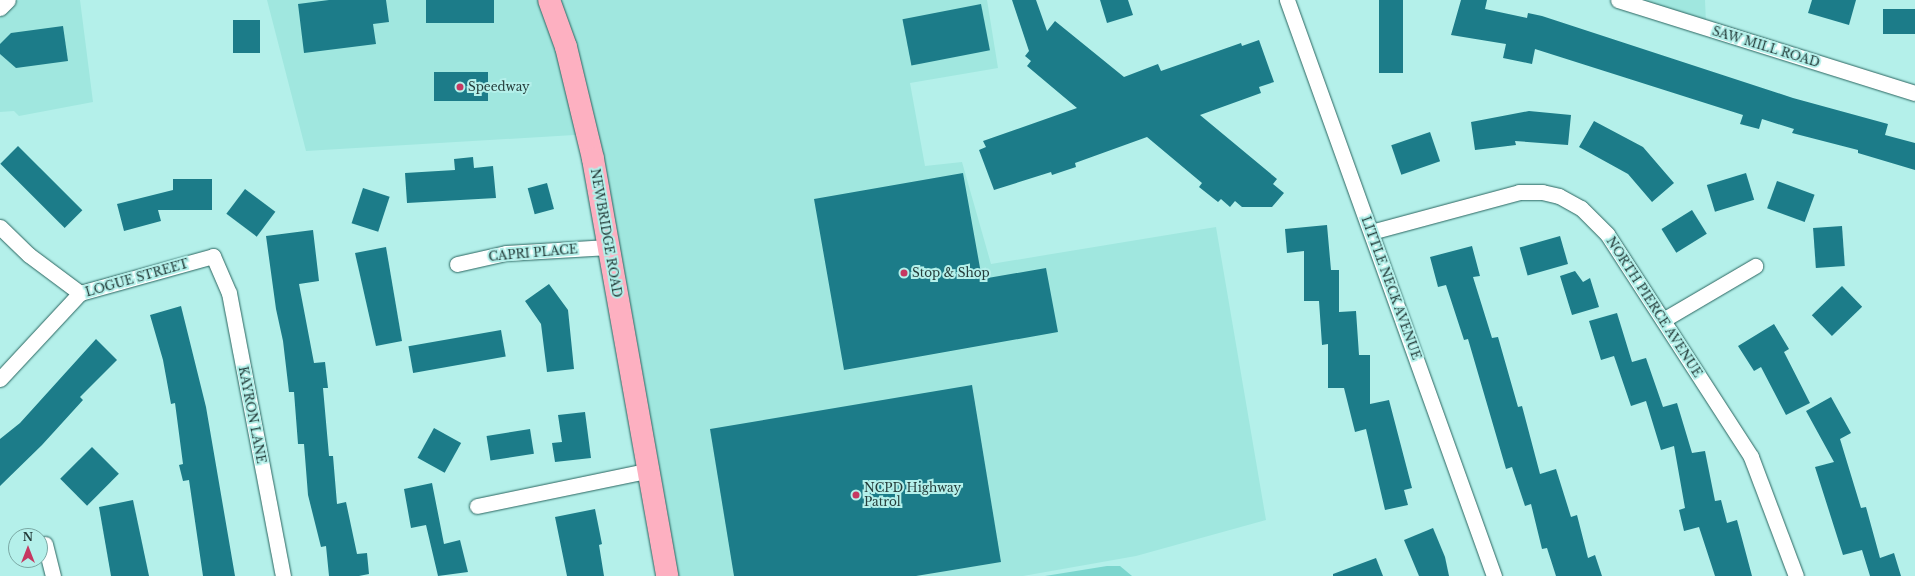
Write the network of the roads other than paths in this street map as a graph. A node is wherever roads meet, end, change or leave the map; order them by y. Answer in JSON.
{"nodes":[{"id":1,"x":8,"y":0,"type":"edge"},
{"id":2,"x":548,"y":0,"type":"edge"},
{"id":3,"x":1287,"y":0,"type":"edge"},
{"id":4,"x":1618,"y":0,"type":"edge"},
{"id":5,"x":0,"y":8,"type":"edge"},
{"id":6,"x":1915,"y":93,"type":"edge"},
{"id":7,"x":0,"y":227,"type":"edge"},
{"id":8,"x":1371,"y":232,"type":"junction"},
{"id":9,"x":609,"y":247,"type":"junction"},
{"id":10,"x":214,"y":256,"type":"joint"},
{"id":11,"x":457,"y":264,"type":"dead end"},
{"id":12,"x":1755,"y":266,"type":"dead end"},
{"id":13,"x":80,"y":293,"type":"junction"},
{"id":14,"x":1663,"y":320,"type":"junction"},
{"id":15,"x":0,"y":379,"type":"edge"},
{"id":16,"x":646,"y":471,"type":"junction"},
{"id":17,"x":477,"y":506,"type":"dead end"},
{"id":18,"x":48,"y":556,"type":"edge"},
{"id":19,"x":53,"y":576,"type":"edge"},
{"id":20,"x":282,"y":576,"type":"edge"},
{"id":21,"x":667,"y":576,"type":"edge"},
{"id":22,"x":1494,"y":576,"type":"edge"},
{"id":23,"x":1796,"y":576,"type":"edge"}],
"edges":[{"from":1,"to":5,"type":"street"},
{"from":2,"to":9,"type":"main road","name":"NEWBRIDGE ROAD"},
{"from":3,"to":8,"type":"street","name":"LITTLE NECK AVENUE"},
{"from":4,"to":6,"type":"street","name":"SAW MILL ROAD"},
{"from":7,"to":13,"type":"street"},
{"from":8,"to":14,"type":"street","name":"NORTH PIERCE AVENUE"},
{"from":8,"to":22,"type":"street","name":"LITTLE NECK AVENUE"},
{"from":9,"to":11,"type":"street","name":"CAPRI PLACE"},
{"from":9,"to":16,"type":"main road","name":"NEWBRIDGE ROAD"},
{"from":10,"to":13,"type":"street","name":"LOGUE STREET"},
{"from":10,"to":20,"type":"street","name":"KAYRON LANE"},
{"from":12,"to":14,"type":"street"},
{"from":13,"to":15,"type":"street","name":"LOGUE STREET"},
{"from":14,"to":23,"type":"street","name":"NORTH PIERCE AVENUE"},
{"from":16,"to":17,"type":"street"},
{"from":16,"to":21,"type":"main road","name":"NEWBRIDGE ROAD"},
{"from":18,"to":19,"type":"street"}]}
